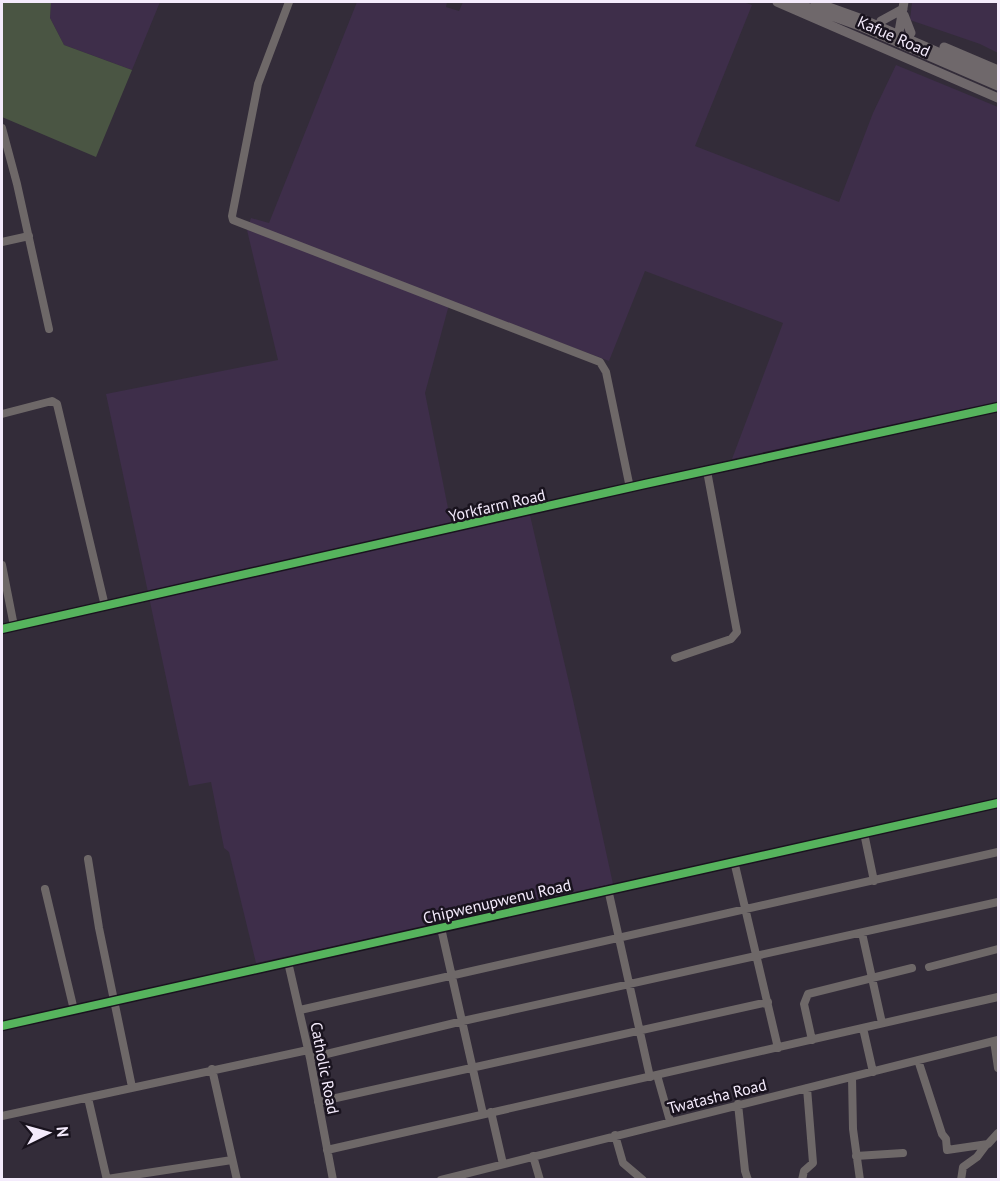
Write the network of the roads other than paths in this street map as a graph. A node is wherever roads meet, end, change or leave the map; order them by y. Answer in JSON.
{"nodes":[{"id":1,"x":289,"y":2,"type":"edge"},
{"id":2,"x":777,"y":2,"type":"edge"},
{"id":3,"x":793,"y":2,"type":"edge"},
{"id":4,"x":815,"y":2,"type":"edge"},
{"id":5,"x":831,"y":2,"type":"edge"},
{"id":6,"x":903,"y":5,"type":"edge"},
{"id":7,"x":881,"y":21,"type":"junction"},
{"id":8,"x":864,"y":23,"type":"junction"},
{"id":9,"x":900,"y":29,"type":"junction"},
{"id":10,"x":911,"y":33,"type":"junction"},
{"id":11,"x":896,"y":52,"type":"junction"},
{"id":12,"x":938,"y":54,"type":"junction"},
{"id":13,"x":999,"y":70,"type":"edge"},
{"id":14,"x":999,"y":78,"type":"edge"},
{"id":15,"x":999,"y":86,"type":"edge"},
{"id":16,"x":999,"y":98,"type":"edge"},
{"id":17,"x":2,"y":128,"type":"edge"},
{"id":18,"x":29,"y":236,"type":"junction"},
{"id":19,"x":2,"y":242,"type":"edge"},
{"id":20,"x":49,"y":329,"type":"dead end"},
{"id":21,"x":999,"y":407,"type":"edge"},
{"id":22,"x":2,"y":414,"type":"edge"},
{"id":23,"x":707,"y":471,"type":"junction"},
{"id":24,"x":630,"y":488,"type":"junction"},
{"id":25,"x":2,"y":565,"type":"edge"},
{"id":26,"x":105,"y":606,"type":"junction"},
{"id":27,"x":14,"y":626,"type":"junction"},
{"id":28,"x":2,"y":629,"type":"edge"},
{"id":29,"x":675,"y":658,"type":"dead end"},
{"id":30,"x":999,"y":803,"type":"edge"},
{"id":31,"x":864,"y":832,"type":"junction"},
{"id":32,"x":999,"y":852,"type":"edge"},
{"id":33,"x":88,"y":859,"type":"dead end"},
{"id":34,"x":734,"y":861,"type":"junction"},
{"id":35,"x":874,"y":881,"type":"junction"},
{"id":36,"x":45,"y":889,"type":"dead end"},
{"id":37,"x":608,"y":889,"type":"junction"},
{"id":38,"x":999,"y":902,"type":"edge"},
{"id":39,"x":745,"y":910,"type":"junction"},
{"id":40,"x":441,"y":927,"type":"junction"},
{"id":41,"x":862,"y":933,"type":"junction"},
{"id":42,"x":619,"y":938,"type":"junction"},
{"id":43,"x":999,"y":949,"type":"edge"},
{"id":44,"x":757,"y":956,"type":"junction"},
{"id":45,"x":288,"y":962,"type":"junction"},
{"id":46,"x":929,"y":967,"type":"dead end"},
{"id":47,"x":912,"y":968,"type":"dead end"},
{"id":48,"x":452,"y":976,"type":"junction"},
{"id":49,"x":871,"y":977,"type":"junction"},
{"id":50,"x":630,"y":984,"type":"junction"},
{"id":51,"x":999,"y":998,"type":"edge"},
{"id":52,"x":114,"y":1001,"type":"junction"},
{"id":53,"x":768,"y":1002,"type":"junction"},
{"id":54,"x":74,"y":1010,"type":"junction"},
{"id":55,"x":300,"y":1010,"type":"junction"},
{"id":56,"x":463,"y":1021,"type":"junction"},
{"id":57,"x":882,"y":1023,"type":"junction"},
{"id":58,"x":2,"y":1026,"type":"edge"},
{"id":59,"x":863,"y":1028,"type":"junction"},
{"id":60,"x":640,"y":1030,"type":"junction"},
{"id":61,"x":812,"y":1040,"type":"junction"},
{"id":62,"x":996,"y":1040,"type":"edge"},
{"id":63,"x":778,"y":1048,"type":"junction"},
{"id":64,"x":309,"y":1054,"type":"junction"},
{"id":65,"x":918,"y":1060,"type":"junction"},
{"id":66,"x":473,"y":1067,"type":"junction"},
{"id":67,"x":999,"y":1068,"type":"edge"},
{"id":68,"x":212,"y":1069,"type":"junction"},
{"id":69,"x":873,"y":1072,"type":"junction"},
{"id":70,"x":654,"y":1076,"type":"junction"},
{"id":71,"x":852,"y":1077,"type":"junction"},
{"id":72,"x":132,"y":1087,"type":"junction"},
{"id":73,"x":807,"y":1088,"type":"junction"},
{"id":74,"x":88,"y":1098,"type":"junction"},
{"id":75,"x":318,"y":1102,"type":"junction"},
{"id":76,"x":738,"y":1104,"type":"junction"},
{"id":77,"x":487,"y":1113,"type":"junction"},
{"id":78,"x":2,"y":1116,"type":"edge"},
{"id":79,"x":670,"y":1121,"type":"junction"},
{"id":80,"x":999,"y":1132,"type":"edge"},
{"id":81,"x":615,"y":1135,"type":"junction"},
{"id":82,"x":988,"y":1144,"type":"junction"},
{"id":83,"x":327,"y":1149,"type":"junction"},
{"id":84,"x":903,"y":1153,"type":"dead end"},
{"id":85,"x":533,"y":1156,"type":"junction"},
{"id":86,"x":856,"y":1156,"type":"junction"},
{"id":87,"x":232,"y":1160,"type":"junction"},
{"id":88,"x":503,"y":1164,"type":"junction"},
{"id":89,"x":107,"y":1179,"type":"edge"},
{"id":90,"x":237,"y":1179,"type":"edge"},
{"id":91,"x":333,"y":1179,"type":"edge"},
{"id":92,"x":441,"y":1179,"type":"edge"},
{"id":93,"x":540,"y":1179,"type":"edge"},
{"id":94,"x":643,"y":1179,"type":"edge"},
{"id":95,"x":748,"y":1179,"type":"edge"},
{"id":96,"x":802,"y":1179,"type":"edge"},
{"id":97,"x":860,"y":1179,"type":"edge"},
{"id":98,"x":961,"y":1179,"type":"edge"}],
"edges":[{"from":1,"to":24,"type":"street"},
{"from":2,"to":11,"type":"main road","name":"Kafue Road"},
{"from":3,"to":8,"type":"main road","name":"Kafue Road"},
{"from":4,"to":8,"type":"main road","name":"Kafue Road"},
{"from":5,"to":7,"type":"main road","name":"Kafue Road"},
{"from":6,"to":7,"type":"main road"},
{"from":6,"to":9,"type":"main road"},
{"from":6,"to":10,"type":"main road"},
{"from":7,"to":9,"type":"main road","name":"Kafue Road"},
{"from":8,"to":12,"type":"main road","name":"Kafue Road"},
{"from":9,"to":10,"type":"main road","name":"Kafue Road"},
{"from":9,"to":11,"type":"main road"},
{"from":10,"to":13,"type":"main road","name":"Kafue Road"},
{"from":11,"to":16,"type":"main road","name":"Kafue Road"},
{"from":12,"to":14,"type":"main road","name":"Kafue Road"},
{"from":12,"to":15,"type":"main road","name":"Kafue Road"},
{"from":17,"to":18,"type":"street"},
{"from":18,"to":19,"type":"street"},
{"from":18,"to":20,"type":"street"},
{"from":21,"to":23,"type":"street","name":"Yorkfarm Road"},
{"from":22,"to":26,"type":"street"},
{"from":23,"to":24,"type":"street","name":"Yorkfarm Road"},
{"from":23,"to":29,"type":"street"},
{"from":24,"to":26,"type":"street","name":"Yorkfarm Road"},
{"from":25,"to":27,"type":"street"},
{"from":26,"to":27,"type":"street","name":"Yorkfarm Road"},
{"from":27,"to":28,"type":"street","name":"Yorkfarm Road"},
{"from":30,"to":31,"type":"street","name":"Chipwenupwenu Road"},
{"from":31,"to":34,"type":"street","name":"Chipwenupwenu Road"},
{"from":31,"to":35,"type":"street"},
{"from":32,"to":35,"type":"street"},
{"from":33,"to":52,"type":"street"},
{"from":34,"to":37,"type":"street","name":"Chipwenupwenu Road"},
{"from":34,"to":39,"type":"street"},
{"from":35,"to":39,"type":"street"},
{"from":36,"to":54,"type":"street"},
{"from":37,"to":40,"type":"street","name":"Chipwenupwenu Road"},
{"from":37,"to":42,"type":"street"},
{"from":38,"to":41,"type":"street"},
{"from":39,"to":42,"type":"street"},
{"from":39,"to":44,"type":"street"},
{"from":40,"to":45,"type":"street","name":"Chipwenupwenu Road"},
{"from":40,"to":48,"type":"street"},
{"from":41,"to":44,"type":"street"},
{"from":41,"to":49,"type":"street"},
{"from":42,"to":48,"type":"street"},
{"from":42,"to":50,"type":"street"},
{"from":43,"to":46,"type":"street"},
{"from":44,"to":50,"type":"street"},
{"from":44,"to":53,"type":"street"},
{"from":45,"to":52,"type":"street","name":"Chipwenupwenu Road"},
{"from":45,"to":55,"type":"street","name":"Catholic Road"},
{"from":47,"to":49,"type":"street"},
{"from":48,"to":55,"type":"street"},
{"from":48,"to":56,"type":"street"},
{"from":49,"to":57,"type":"street"},
{"from":49,"to":61,"type":"street"},
{"from":50,"to":56,"type":"street"},
{"from":50,"to":60,"type":"street"},
{"from":51,"to":57,"type":"street"},
{"from":52,"to":54,"type":"street","name":"Chipwenupwenu Road"},
{"from":52,"to":72,"type":"street"},
{"from":53,"to":60,"type":"street"},
{"from":53,"to":63,"type":"street"},
{"from":54,"to":58,"type":"street","name":"Chipwenupwenu Road"},
{"from":55,"to":64,"type":"street","name":"Catholic Road"},
{"from":56,"to":64,"type":"street"},
{"from":56,"to":66,"type":"street"},
{"from":57,"to":59,"type":"street"},
{"from":59,"to":61,"type":"street"},
{"from":59,"to":69,"type":"street"},
{"from":60,"to":66,"type":"street"},
{"from":60,"to":70,"type":"street"},
{"from":61,"to":63,"type":"street"},
{"from":62,"to":65,"type":"street","name":"Twatasha Road"},
{"from":62,"to":67,"type":"street"},
{"from":63,"to":70,"type":"street"},
{"from":64,"to":68,"type":"street"},
{"from":64,"to":75,"type":"street","name":"Catholic Road"},
{"from":65,"to":69,"type":"street","name":"Twatasha Road"},
{"from":65,"to":82,"type":"street"},
{"from":66,"to":75,"type":"street"},
{"from":66,"to":77,"type":"street"},
{"from":68,"to":72,"type":"street"},
{"from":68,"to":87,"type":"street"},
{"from":69,"to":71,"type":"street","name":"Twatasha Road"},
{"from":70,"to":77,"type":"street"},
{"from":70,"to":79,"type":"street"},
{"from":71,"to":73,"type":"street","name":"Twatasha Road"},
{"from":71,"to":86,"type":"street"},
{"from":72,"to":74,"type":"street"},
{"from":73,"to":76,"type":"street","name":"Twatasha Road"},
{"from":73,"to":96,"type":"street"},
{"from":74,"to":78,"type":"street"},
{"from":74,"to":89,"type":"street"},
{"from":75,"to":83,"type":"street","name":"Catholic Road"},
{"from":76,"to":79,"type":"street","name":"Twatasha Road"},
{"from":76,"to":95,"type":"street"},
{"from":77,"to":83,"type":"street"},
{"from":77,"to":88,"type":"street"},
{"from":79,"to":81,"type":"street","name":"Twatasha Road"},
{"from":80,"to":82,"type":"street"},
{"from":81,"to":85,"type":"street","name":"Twatasha Road"},
{"from":81,"to":94,"type":"street"},
{"from":82,"to":98,"type":"street"},
{"from":83,"to":91,"type":"street","name":"Catholic Road"},
{"from":84,"to":86,"type":"street"},
{"from":85,"to":88,"type":"street","name":"Twatasha Road"},
{"from":85,"to":93,"type":"street"},
{"from":86,"to":97,"type":"street"},
{"from":87,"to":89,"type":"street"},
{"from":87,"to":90,"type":"street"},
{"from":88,"to":92,"type":"street","name":"Twatasha Road"}]}
